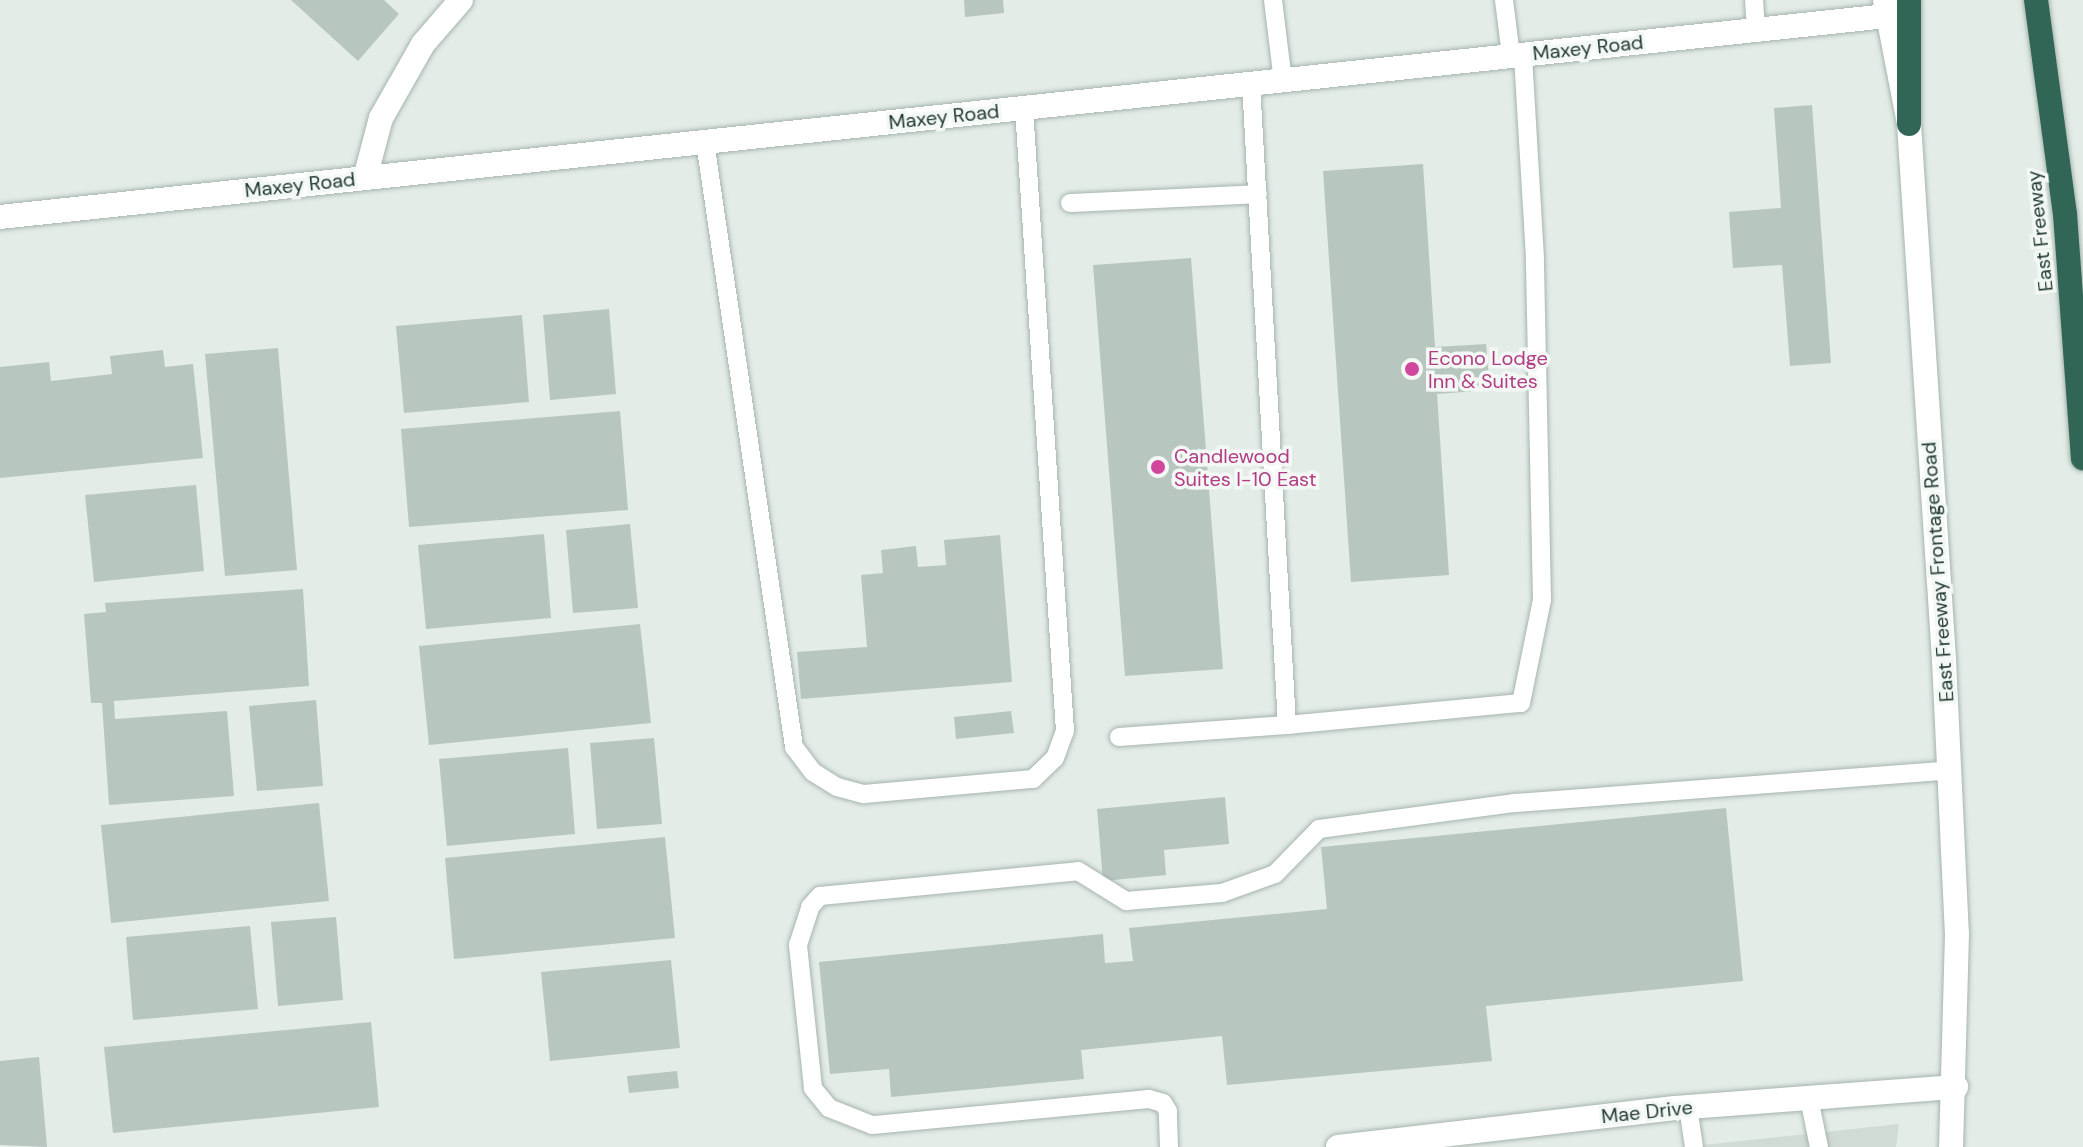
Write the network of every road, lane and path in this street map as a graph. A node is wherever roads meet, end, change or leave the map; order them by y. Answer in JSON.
{"nodes":[{"id":1,"x":461,"y":0,"type":"edge"},
{"id":2,"x":1273,"y":0,"type":"edge"},
{"id":3,"x":1504,"y":0,"type":"edge"},
{"id":4,"x":1754,"y":0,"type":"edge"},
{"id":5,"x":1909,"y":0,"type":"edge"},
{"id":6,"x":2036,"y":0,"type":"edge"},
{"id":7,"x":1886,"y":8,"type":"edge"},
{"id":8,"x":1756,"y":30,"type":"junction"},
{"id":9,"x":1517,"y":55,"type":"junction"},
{"id":10,"x":1283,"y":81,"type":"junction"},
{"id":11,"x":1251,"y":84,"type":"junction"},
{"id":12,"x":1024,"y":108,"type":"junction"},
{"id":13,"x":1909,"y":124,"type":"junction"},
{"id":14,"x":705,"y":142,"type":"junction"},
{"id":15,"x":365,"y":178,"type":"junction"},
{"id":16,"x":1258,"y":194,"type":"junction"},
{"id":17,"x":1070,"y":203,"type":"dead end"},
{"id":18,"x":0,"y":217,"type":"edge"},
{"id":19,"x":2083,"y":458,"type":"edge"},
{"id":20,"x":1287,"y":725,"type":"junction"},
{"id":21,"x":1119,"y":737,"type":"dead end"},
{"id":22,"x":1949,"y":770,"type":"junction"},
{"id":23,"x":1956,"y":1087,"type":"junction"},
{"id":24,"x":1809,"y":1098,"type":"junction"},
{"id":25,"x":1688,"y":1107,"type":"junction"},
{"id":26,"x":1424,"y":1143,"type":"edge"},
{"id":27,"x":1169,"y":1147,"type":"edge"},
{"id":28,"x":1338,"y":1147,"type":"edge"},
{"id":29,"x":1694,"y":1147,"type":"edge"},
{"id":30,"x":1819,"y":1147,"type":"edge"},
{"id":31,"x":1951,"y":1147,"type":"edge"}],
"edges":[{"from":1,"to":15,"type":"street"},
{"from":2,"to":10,"type":"lane"},
{"from":3,"to":9,"type":"lane"},
{"from":4,"to":8,"type":"lane"},
{"from":5,"to":13,"type":"highway"},
{"from":6,"to":19,"type":"highway","name":"East Freeway"},
{"from":7,"to":8,"type":"street","name":"Maxey Road"},
{"from":7,"to":13,"type":"street","name":"East Freeway Frontage Road"},
{"from":8,"to":9,"type":"street","name":"Maxey Road"},
{"from":9,"to":10,"type":"street","name":"Maxey Road"},
{"from":9,"to":20,"type":"lane"},
{"from":10,"to":11,"type":"street","name":"Maxey Road"},
{"from":11,"to":12,"type":"street","name":"Maxey Road"},
{"from":11,"to":16,"type":"lane"},
{"from":12,"to":14,"type":"street","name":"Maxey Road"},
{"from":12,"to":14,"type":"lane"},
{"from":13,"to":22,"type":"street","name":"East Freeway Frontage Road"},
{"from":14,"to":15,"type":"street","name":"Maxey Road"},
{"from":15,"to":18,"type":"street","name":"Maxey Road"},
{"from":16,"to":17,"type":"lane"},
{"from":16,"to":20,"type":"lane"},
{"from":20,"to":21,"type":"lane"},
{"from":22,"to":23,"type":"street","name":"East Freeway Frontage Road"},
{"from":22,"to":27,"type":"lane"},
{"from":23,"to":24,"type":"street","name":"Mae Drive"},
{"from":23,"to":31,"type":"street","name":"East Freeway Frontage Road"},
{"from":24,"to":25,"type":"street","name":"Mae Drive"},
{"from":24,"to":30,"type":"lane"},
{"from":25,"to":26,"type":"street","name":"Mae Drive"},
{"from":25,"to":29,"type":"lane"},
{"from":26,"to":28,"type":"street","name":"Mae Drive"}]}
